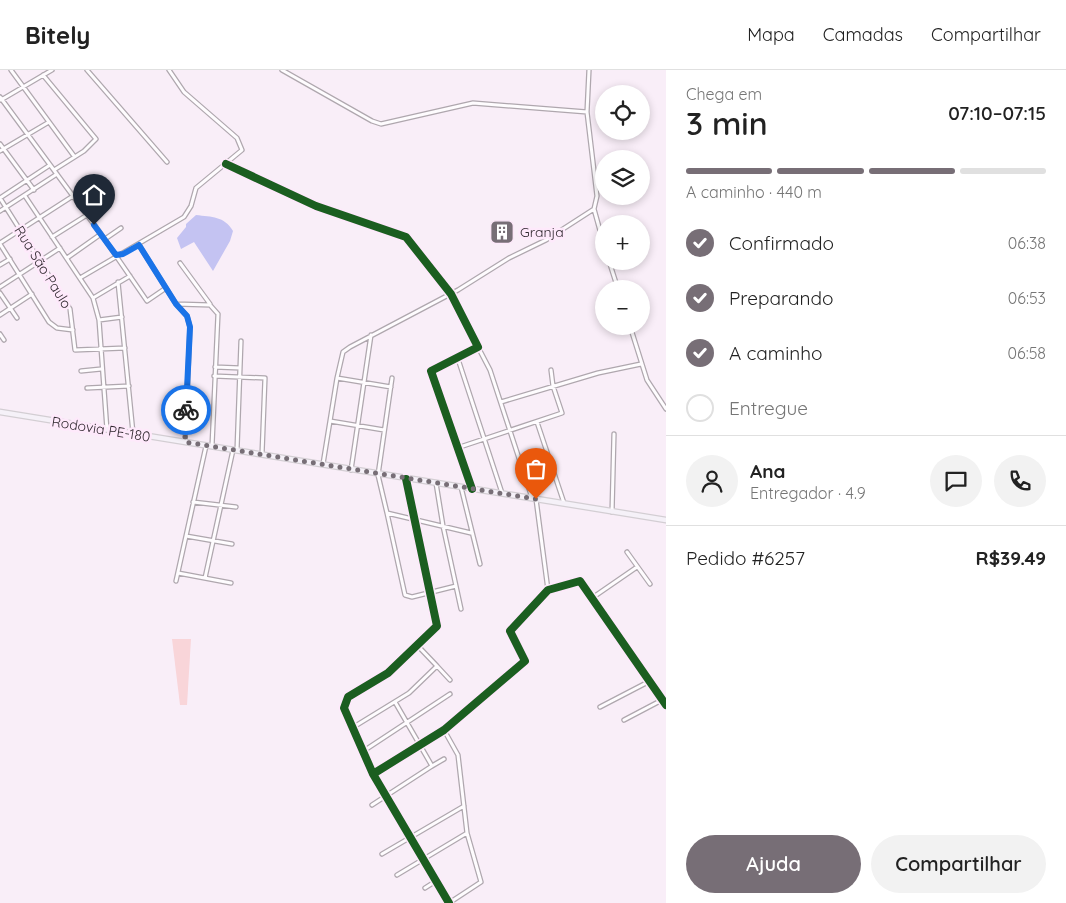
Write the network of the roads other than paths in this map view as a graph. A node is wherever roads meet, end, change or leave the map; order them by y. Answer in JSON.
{"nodes":[{"id":1,"x":11,"y":70,"type":"edge"},
{"id":2,"x":52,"y":70,"type":"edge"},
{"id":3,"x":87,"y":70,"type":"edge"},
{"id":4,"x":169,"y":70,"type":"edge"},
{"id":5,"x":282,"y":70,"type":"edge"},
{"id":6,"x":589,"y":70,"type":"edge"},
{"id":7,"x":43,"y":76,"type":"junction"},
{"id":8,"x":23,"y":87,"type":"junction"},
{"id":9,"x":0,"y":99,"type":"edge"},
{"id":10,"x":587,"y":112,"type":"junction"},
{"id":11,"x":49,"y":122,"type":"junction"},
{"id":12,"x":27,"y":135,"type":"junction"},
{"id":13,"x":0,"y":144,"type":"edge"},
{"id":14,"x":2,"y":150,"type":"edge"},
{"id":15,"x":74,"y":156,"type":"junction"},
{"id":16,"x":167,"y":162,"type":"dead end"},
{"id":17,"x":226,"y":164,"type":"junction"},
{"id":18,"x":50,"y":165,"type":"junction"},
{"id":19,"x":56,"y":172,"type":"junction"},
{"id":20,"x":27,"y":181,"type":"junction"},
{"id":21,"x":34,"y":190,"type":"junction"},
{"id":22,"x":25,"y":196,"type":"junction"},
{"id":23,"x":73,"y":196,"type":"junction"},
{"id":24,"x":0,"y":198,"type":"edge"},
{"id":25,"x":6,"y":208,"type":"junction"},
{"id":26,"x":594,"y":209,"type":"junction"},
{"id":27,"x":0,"y":211,"type":"edge"},
{"id":28,"x":87,"y":215,"type":"junction"},
{"id":29,"x":596,"y":215,"type":"edge"},
{"id":30,"x":39,"y":217,"type":"junction"},
{"id":31,"x":121,"y":228,"type":"dead end"},
{"id":32,"x":20,"y":230,"type":"junction"},
{"id":33,"x":101,"y":234,"type":"junction"},
{"id":34,"x":52,"y":236,"type":"junction"},
{"id":35,"x":105,"y":239,"type":"junction"},
{"id":36,"x":0,"y":243,"type":"edge"},
{"id":37,"x":139,"y":245,"type":"junction"},
{"id":38,"x":60,"y":248,"type":"junction"},
{"id":39,"x":116,"y":255,"type":"junction"},
{"id":40,"x":66,"y":258,"type":"junction"},
{"id":41,"x":10,"y":259,"type":"junction"},
{"id":42,"x":39,"y":262,"type":"junction"},
{"id":43,"x":180,"y":264,"type":"dead end"},
{"id":44,"x":0,"y":266,"type":"edge"},
{"id":45,"x":20,"y":275,"type":"junction"},
{"id":46,"x":130,"y":276,"type":"junction"},
{"id":47,"x":80,"y":278,"type":"junction"},
{"id":48,"x":118,"y":282,"type":"junction"},
{"id":49,"x":0,"y":287,"type":"edge"},
{"id":50,"x":166,"y":288,"type":"junction"},
{"id":51,"x":0,"y":292,"type":"edge"},
{"id":52,"x":32,"y":294,"type":"junction"},
{"id":53,"x":452,"y":294,"type":"junction"},
{"id":54,"x":93,"y":298,"type":"junction"},
{"id":55,"x":176,"y":304,"type":"junction"},
{"id":56,"x":210,"y":305,"type":"junction"},
{"id":57,"x":11,"y":308,"type":"junction"},
{"id":58,"x":0,"y":315,"type":"edge"},
{"id":59,"x":122,"y":317,"type":"junction"},
{"id":60,"x":17,"y":318,"type":"dead end"},
{"id":61,"x":99,"y":320,"type":"junction"},
{"id":62,"x":73,"y":330,"type":"junction"},
{"id":63,"x":0,"y":334,"type":"edge"},
{"id":64,"x":371,"y":334,"type":"junction"},
{"id":65,"x":633,"y":335,"type":"edge"},
{"id":66,"x":4,"y":340,"type":"dead end"},
{"id":67,"x":241,"y":341,"type":"dead end"},
{"id":68,"x":478,"y":347,"type":"junction"},
{"id":69,"x":125,"y":348,"type":"junction"},
{"id":70,"x":99,"y":349,"type":"junction"},
{"id":71,"x":458,"y":358,"type":"junction"},
{"id":72,"x":642,"y":364,"type":"junction"},
{"id":73,"x":215,"y":367,"type":"junction"},
{"id":74,"x":240,"y":368,"type":"junction"},
{"id":75,"x":101,"y":369,"type":"junction"},
{"id":76,"x":551,"y":370,"type":"dead end"},
{"id":77,"x":81,"y":371,"type":"dead end"},
{"id":78,"x":214,"y":376,"type":"junction"},
{"id":79,"x":240,"y":377,"type":"junction"},
{"id":80,"x":337,"y":378,"type":"junction"},
{"id":81,"x":392,"y":378,"type":"dead end"},
{"id":82,"x":364,"y":383,"type":"junction"},
{"id":83,"x":129,"y":386,"type":"junction"},
{"id":84,"x":553,"y":386,"type":"junction"},
{"id":85,"x":103,"y":387,"type":"junction"},
{"id":86,"x":391,"y":387,"type":"junction"},
{"id":87,"x":87,"y":388,"type":"dead end"},
{"id":88,"x":501,"y":402,"type":"junction"},
{"id":89,"x":666,"y":409,"type":"edge"},
{"id":90,"x":0,"y":412,"type":"edge"},
{"id":91,"x":330,"y":421,"type":"junction"},
{"id":92,"x":536,"y":422,"type":"junction"},
{"id":93,"x":357,"y":426,"type":"junction"},
{"id":94,"x":107,"y":430,"type":"junction"},
{"id":95,"x":384,"y":430,"type":"junction"},
{"id":96,"x":510,"y":432,"type":"junction"},
{"id":97,"x":133,"y":434,"type":"junction"},
{"id":98,"x":614,"y":434,"type":"dead end"},
{"id":99,"x":485,"y":439,"type":"junction"},
{"id":100,"x":185,"y":442,"type":"junction"},
{"id":101,"x":209,"y":445,"type":"junction"},
{"id":102,"x":457,"y":448,"type":"junction"},
{"id":103,"x":235,"y":450,"type":"junction"},
{"id":104,"x":262,"y":454,"type":"junction"},
{"id":105,"x":323,"y":464,"type":"junction"},
{"id":106,"x":351,"y":470,"type":"junction"},
{"id":107,"x":378,"y":475,"type":"junction"},
{"id":108,"x":406,"y":478,"type":"junction"},
{"id":109,"x":436,"y":483,"type":"junction"},
{"id":110,"x":462,"y":487,"type":"junction"},
{"id":111,"x":472,"y":488,"type":"junction"},
{"id":112,"x":502,"y":493,"type":"junction"},
{"id":113,"x":534,"y":498,"type":"junction"},
{"id":114,"x":194,"y":502,"type":"junction"},
{"id":115,"x":564,"y":504,"type":"junction"},
{"id":116,"x":220,"y":505,"type":"junction"},
{"id":117,"x":236,"y":508,"type":"dead end"},
{"id":118,"x":612,"y":512,"type":"junction"},
{"id":119,"x":387,"y":513,"type":"junction"},
{"id":120,"x":414,"y":520,"type":"junction"},
{"id":121,"x":666,"y":520,"type":"edge"},
{"id":122,"x":442,"y":526,"type":"junction"},
{"id":123,"x":471,"y":532,"type":"junction"},
{"id":124,"x":186,"y":536,"type":"junction"},
{"id":125,"x":213,"y":540,"type":"junction"},
{"id":126,"x":232,"y":544,"type":"dead end"},
{"id":127,"x":627,"y":552,"type":"dead end"},
{"id":128,"x":480,"y":564,"type":"dead end"},
{"id":129,"x":638,"y":567,"type":"junction"},
{"id":130,"x":178,"y":573,"type":"junction"},
{"id":131,"x":205,"y":578,"type":"junction"},
{"id":132,"x":176,"y":581,"type":"dead end"},
{"id":133,"x":231,"y":583,"type":"dead end"},
{"id":134,"x":650,"y":584,"type":"dead end"},
{"id":135,"x":456,"y":586,"type":"junction"},
{"id":136,"x":548,"y":590,"type":"junction"},
{"id":137,"x":430,"y":593,"type":"junction"},
{"id":138,"x":592,"y":598,"type":"junction"},
{"id":139,"x":461,"y":609,"type":"dead end"},
{"id":140,"x":417,"y":645,"type":"junction"},
{"id":141,"x":437,"y":666,"type":"junction"},
{"id":142,"x":450,"y":680,"type":"dead end"},
{"id":143,"x":650,"y":681,"type":"junction"},
{"id":144,"x":450,"y":694,"type":"dead end"},
{"id":145,"x":662,"y":700,"type":"junction"},
{"id":146,"x":395,"y":702,"type":"junction"},
{"id":147,"x":666,"y":705,"type":"edge"},
{"id":148,"x":600,"y":708,"type":"dead end"},
{"id":149,"x":624,"y":720,"type":"dead end"},
{"id":150,"x":408,"y":724,"type":"junction"},
{"id":151,"x":352,"y":728,"type":"junction"},
{"id":152,"x":444,"y":730,"type":"junction"},
{"id":153,"x":420,"y":745,"type":"junction"},
{"id":154,"x":362,"y":752,"type":"junction"},
{"id":155,"x":444,"y":759,"type":"dead end"},
{"id":156,"x":432,"y":766,"type":"junction"},
{"id":157,"x":373,"y":774,"type":"junction"},
{"id":158,"x":386,"y":796,"type":"junction"},
{"id":159,"x":372,"y":805,"type":"dead end"},
{"id":160,"x":464,"y":806,"type":"junction"},
{"id":161,"x":467,"y":833,"type":"junction"},
{"id":162,"x":411,"y":837,"type":"junction"},
{"id":163,"x":382,"y":854,"type":"dead end"},
{"id":164,"x":424,"y":859,"type":"junction"},
{"id":165,"x":397,"y":875,"type":"dead end"},
{"id":166,"x":436,"y":881,"type":"junction"},
{"id":167,"x":425,"y":888,"type":"dead end"}],
"edges":[{"from":1,"to":8,"type":"street"},
{"from":2,"to":7,"type":"street"},
{"from":3,"to":16,"type":"street"},
{"from":4,"to":17,"type":"street"},
{"from":5,"to":10,"type":"street"},
{"from":6,"to":10,"type":"street"},
{"from":7,"to":8,"type":"street"},
{"from":7,"to":15,"type":"street"},
{"from":8,"to":9,"type":"street"},
{"from":8,"to":11,"type":"street"},
{"from":9,"to":12,"type":"street"},
{"from":10,"to":26,"type":"street"},
{"from":11,"to":12,"type":"street"},
{"from":11,"to":15,"type":"street"},
{"from":12,"to":14,"type":"street"},
{"from":12,"to":18,"type":"street"},
{"from":13,"to":14,"type":"street"},
{"from":14,"to":20,"type":"street"},
{"from":15,"to":19,"type":"street"},
{"from":17,"to":37,"type":"street"},
{"from":17,"to":53,"type":"street"},
{"from":18,"to":19,"type":"street"},
{"from":18,"to":20,"type":"street"},
{"from":19,"to":21,"type":"street"},
{"from":19,"to":23,"type":"street"},
{"from":20,"to":21,"type":"street"},
{"from":20,"to":24,"type":"street"},
{"from":21,"to":22,"type":"street"},
{"from":22,"to":25,"type":"street"},
{"from":22,"to":30,"type":"street"},
{"from":23,"to":28,"type":"street"},
{"from":23,"to":30,"type":"street"},
{"from":24,"to":25,"type":"street","name":"Rua São Paulo"},
{"from":25,"to":27,"type":"street"},
{"from":25,"to":32,"type":"street","name":"Rua São Paulo"},
{"from":26,"to":29,"type":"street"},
{"from":26,"to":53,"type":"street"},
{"from":28,"to":33,"type":"street"},
{"from":28,"to":34,"type":"street"},
{"from":30,"to":32,"type":"street"},
{"from":30,"to":34,"type":"street"},
{"from":31,"to":35,"type":"street"},
{"from":32,"to":36,"type":"street"},
{"from":32,"to":42,"type":"street","name":"Rua São Paulo"},
{"from":33,"to":35,"type":"street"},
{"from":33,"to":40,"type":"street"},
{"from":34,"to":38,"type":"street"},
{"from":35,"to":39,"type":"street"},
{"from":36,"to":41,"type":"street"},
{"from":37,"to":39,"type":"street"},
{"from":37,"to":50,"type":"street"},
{"from":38,"to":40,"type":"street"},
{"from":38,"to":42,"type":"street"},
{"from":39,"to":46,"type":"street"},
{"from":39,"to":47,"type":"street"},
{"from":40,"to":47,"type":"street"},
{"from":41,"to":44,"type":"street"},
{"from":41,"to":45,"type":"street"},
{"from":42,"to":45,"type":"street"},
{"from":42,"to":62,"type":"street","name":"Rua São Paulo"},
{"from":43,"to":56,"type":"street"},
{"from":45,"to":49,"type":"street"},
{"from":45,"to":52,"type":"street"},
{"from":46,"to":48,"type":"street"},
{"from":46,"to":50,"type":"street"},
{"from":47,"to":54,"type":"street"},
{"from":48,"to":54,"type":"street"},
{"from":48,"to":59,"type":"street"},
{"from":50,"to":55,"type":"street"},
{"from":51,"to":57,"type":"street"},
{"from":52,"to":57,"type":"street"},
{"from":52,"to":62,"type":"street"},
{"from":53,"to":64,"type":"street"},
{"from":53,"to":68,"type":"street"},
{"from":54,"to":61,"type":"street"},
{"from":55,"to":56,"type":"street"},
{"from":55,"to":100,"type":"street"},
{"from":56,"to":73,"type":"street"},
{"from":57,"to":58,"type":"street"},
{"from":57,"to":60,"type":"street"},
{"from":59,"to":61,"type":"street"},
{"from":59,"to":69,"type":"street"},
{"from":61,"to":70,"type":"street"},
{"from":62,"to":70,"type":"street","name":"Rua São Paulo"},
{"from":63,"to":66,"type":"street"},
{"from":64,"to":80,"type":"street"},
{"from":64,"to":82,"type":"street"},
{"from":65,"to":72,"type":"street"},
{"from":67,"to":74,"type":"street"},
{"from":68,"to":71,"type":"street"},
{"from":68,"to":88,"type":"street"},
{"from":69,"to":70,"type":"street","name":"Rua São Paulo"},
{"from":69,"to":83,"type":"street"},
{"from":70,"to":75,"type":"street"},
{"from":71,"to":99,"type":"street"},
{"from":71,"to":102,"type":"street"},
{"from":72,"to":84,"type":"street"},
{"from":72,"to":89,"type":"street"},
{"from":73,"to":74,"type":"street"},
{"from":73,"to":78,"type":"street"},
{"from":74,"to":79,"type":"street"},
{"from":75,"to":77,"type":"street"},
{"from":75,"to":85,"type":"street"},
{"from":76,"to":84,"type":"street"},
{"from":78,"to":79,"type":"street"},
{"from":78,"to":101,"type":"street"},
{"from":79,"to":103,"type":"street"},
{"from":79,"to":104,"type":"street"},
{"from":80,"to":82,"type":"street"},
{"from":80,"to":91,"type":"street"},
{"from":81,"to":86,"type":"street"},
{"from":82,"to":86,"type":"street"},
{"from":82,"to":93,"type":"street"},
{"from":83,"to":85,"type":"street"},
{"from":83,"to":97,"type":"street"},
{"from":84,"to":88,"type":"street"},
{"from":84,"to":92,"type":"street"},
{"from":85,"to":87,"type":"street"},
{"from":85,"to":94,"type":"street"},
{"from":86,"to":95,"type":"street"},
{"from":88,"to":96,"type":"street"},
{"from":90,"to":94,"type":"main road","name":"Rodovia PE-180"},
{"from":91,"to":93,"type":"street"},
{"from":91,"to":105,"type":"street"},
{"from":92,"to":96,"type":"street"},
{"from":92,"to":115,"type":"street"},
{"from":93,"to":95,"type":"street"},
{"from":93,"to":106,"type":"street"},
{"from":94,"to":97,"type":"main road","name":"Rodovia PE-180"},
{"from":95,"to":107,"type":"street"},
{"from":96,"to":99,"type":"street"},
{"from":96,"to":113,"type":"street"},
{"from":97,"to":100,"type":"main road","name":"Rodovia PE-180"},
{"from":98,"to":118,"type":"street"},
{"from":99,"to":102,"type":"street"},
{"from":99,"to":112,"type":"street"},
{"from":100,"to":101,"type":"main road","name":"Rodovia PE-180"},
{"from":101,"to":103,"type":"main road","name":"Rodovia PE-180"},
{"from":101,"to":114,"type":"street"},
{"from":102,"to":111,"type":"street"},
{"from":103,"to":104,"type":"main road","name":"Rodovia PE-180"},
{"from":103,"to":116,"type":"street"},
{"from":104,"to":105,"type":"main road","name":"Rodovia PE-180"},
{"from":105,"to":106,"type":"main road","name":"Rodovia PE-180"},
{"from":106,"to":107,"type":"main road","name":"Rodovia PE-180"},
{"from":107,"to":108,"type":"main road","name":"Rodovia PE-180"},
{"from":107,"to":119,"type":"street"},
{"from":108,"to":109,"type":"main road","name":"Rodovia PE-180"},
{"from":108,"to":120,"type":"street"},
{"from":109,"to":110,"type":"main road","name":"Rodovia PE-180"},
{"from":109,"to":122,"type":"street"},
{"from":110,"to":111,"type":"main road","name":"Rodovia PE-180"},
{"from":110,"to":123,"type":"street"},
{"from":111,"to":112,"type":"main road","name":"Rodovia PE-180"},
{"from":112,"to":113,"type":"main road","name":"Rodovia PE-180"},
{"from":113,"to":115,"type":"main road","name":"Rodovia PE-180"},
{"from":113,"to":136,"type":"street"},
{"from":114,"to":116,"type":"street"},
{"from":114,"to":124,"type":"street"},
{"from":115,"to":118,"type":"main road","name":"Rodovia PE-180"},
{"from":116,"to":117,"type":"street"},
{"from":116,"to":125,"type":"street"},
{"from":118,"to":121,"type":"main road","name":"Rodovia PE-180"},
{"from":119,"to":120,"type":"street"},
{"from":119,"to":137,"type":"street"},
{"from":120,"to":122,"type":"street"},
{"from":120,"to":137,"type":"street"},
{"from":122,"to":123,"type":"street"},
{"from":122,"to":135,"type":"street"},
{"from":123,"to":128,"type":"street"},
{"from":124,"to":125,"type":"street"},
{"from":124,"to":130,"type":"street"},
{"from":125,"to":126,"type":"street"},
{"from":125,"to":131,"type":"street"},
{"from":127,"to":129,"type":"street"},
{"from":129,"to":134,"type":"street"},
{"from":129,"to":138,"type":"street"},
{"from":130,"to":131,"type":"street"},
{"from":130,"to":132,"type":"street"},
{"from":131,"to":133,"type":"street"},
{"from":135,"to":137,"type":"street"},
{"from":135,"to":139,"type":"street"},
{"from":136,"to":138,"type":"street"},
{"from":136,"to":152,"type":"street"},
{"from":137,"to":140,"type":"street"},
{"from":138,"to":143,"type":"street"},
{"from":140,"to":141,"type":"street"},
{"from":140,"to":151,"type":"street"},
{"from":141,"to":142,"type":"street"},
{"from":141,"to":146,"type":"street"},
{"from":143,"to":145,"type":"street"},
{"from":143,"to":148,"type":"street"},
{"from":144,"to":150,"type":"street"},
{"from":145,"to":147,"type":"street"},
{"from":145,"to":149,"type":"street"},
{"from":146,"to":150,"type":"street"},
{"from":146,"to":151,"type":"street"},
{"from":150,"to":153,"type":"street"},
{"from":150,"to":154,"type":"street"},
{"from":151,"to":154,"type":"street"},
{"from":152,"to":153,"type":"street"},
{"from":152,"to":160,"type":"street"},
{"from":153,"to":156,"type":"street"},
{"from":153,"to":157,"type":"street"},
{"from":154,"to":157,"type":"street"},
{"from":155,"to":156,"type":"street"},
{"from":156,"to":158,"type":"street"},
{"from":157,"to":158,"type":"street"},
{"from":158,"to":159,"type":"street"},
{"from":158,"to":162,"type":"street"},
{"from":160,"to":161,"type":"street"},
{"from":160,"to":162,"type":"street"},
{"from":161,"to":164,"type":"street"},
{"from":161,"to":166,"type":"street"},
{"from":162,"to":163,"type":"street"},
{"from":162,"to":164,"type":"street"},
{"from":164,"to":165,"type":"street"},
{"from":164,"to":166,"type":"street"},
{"from":166,"to":167,"type":"street"}]}
